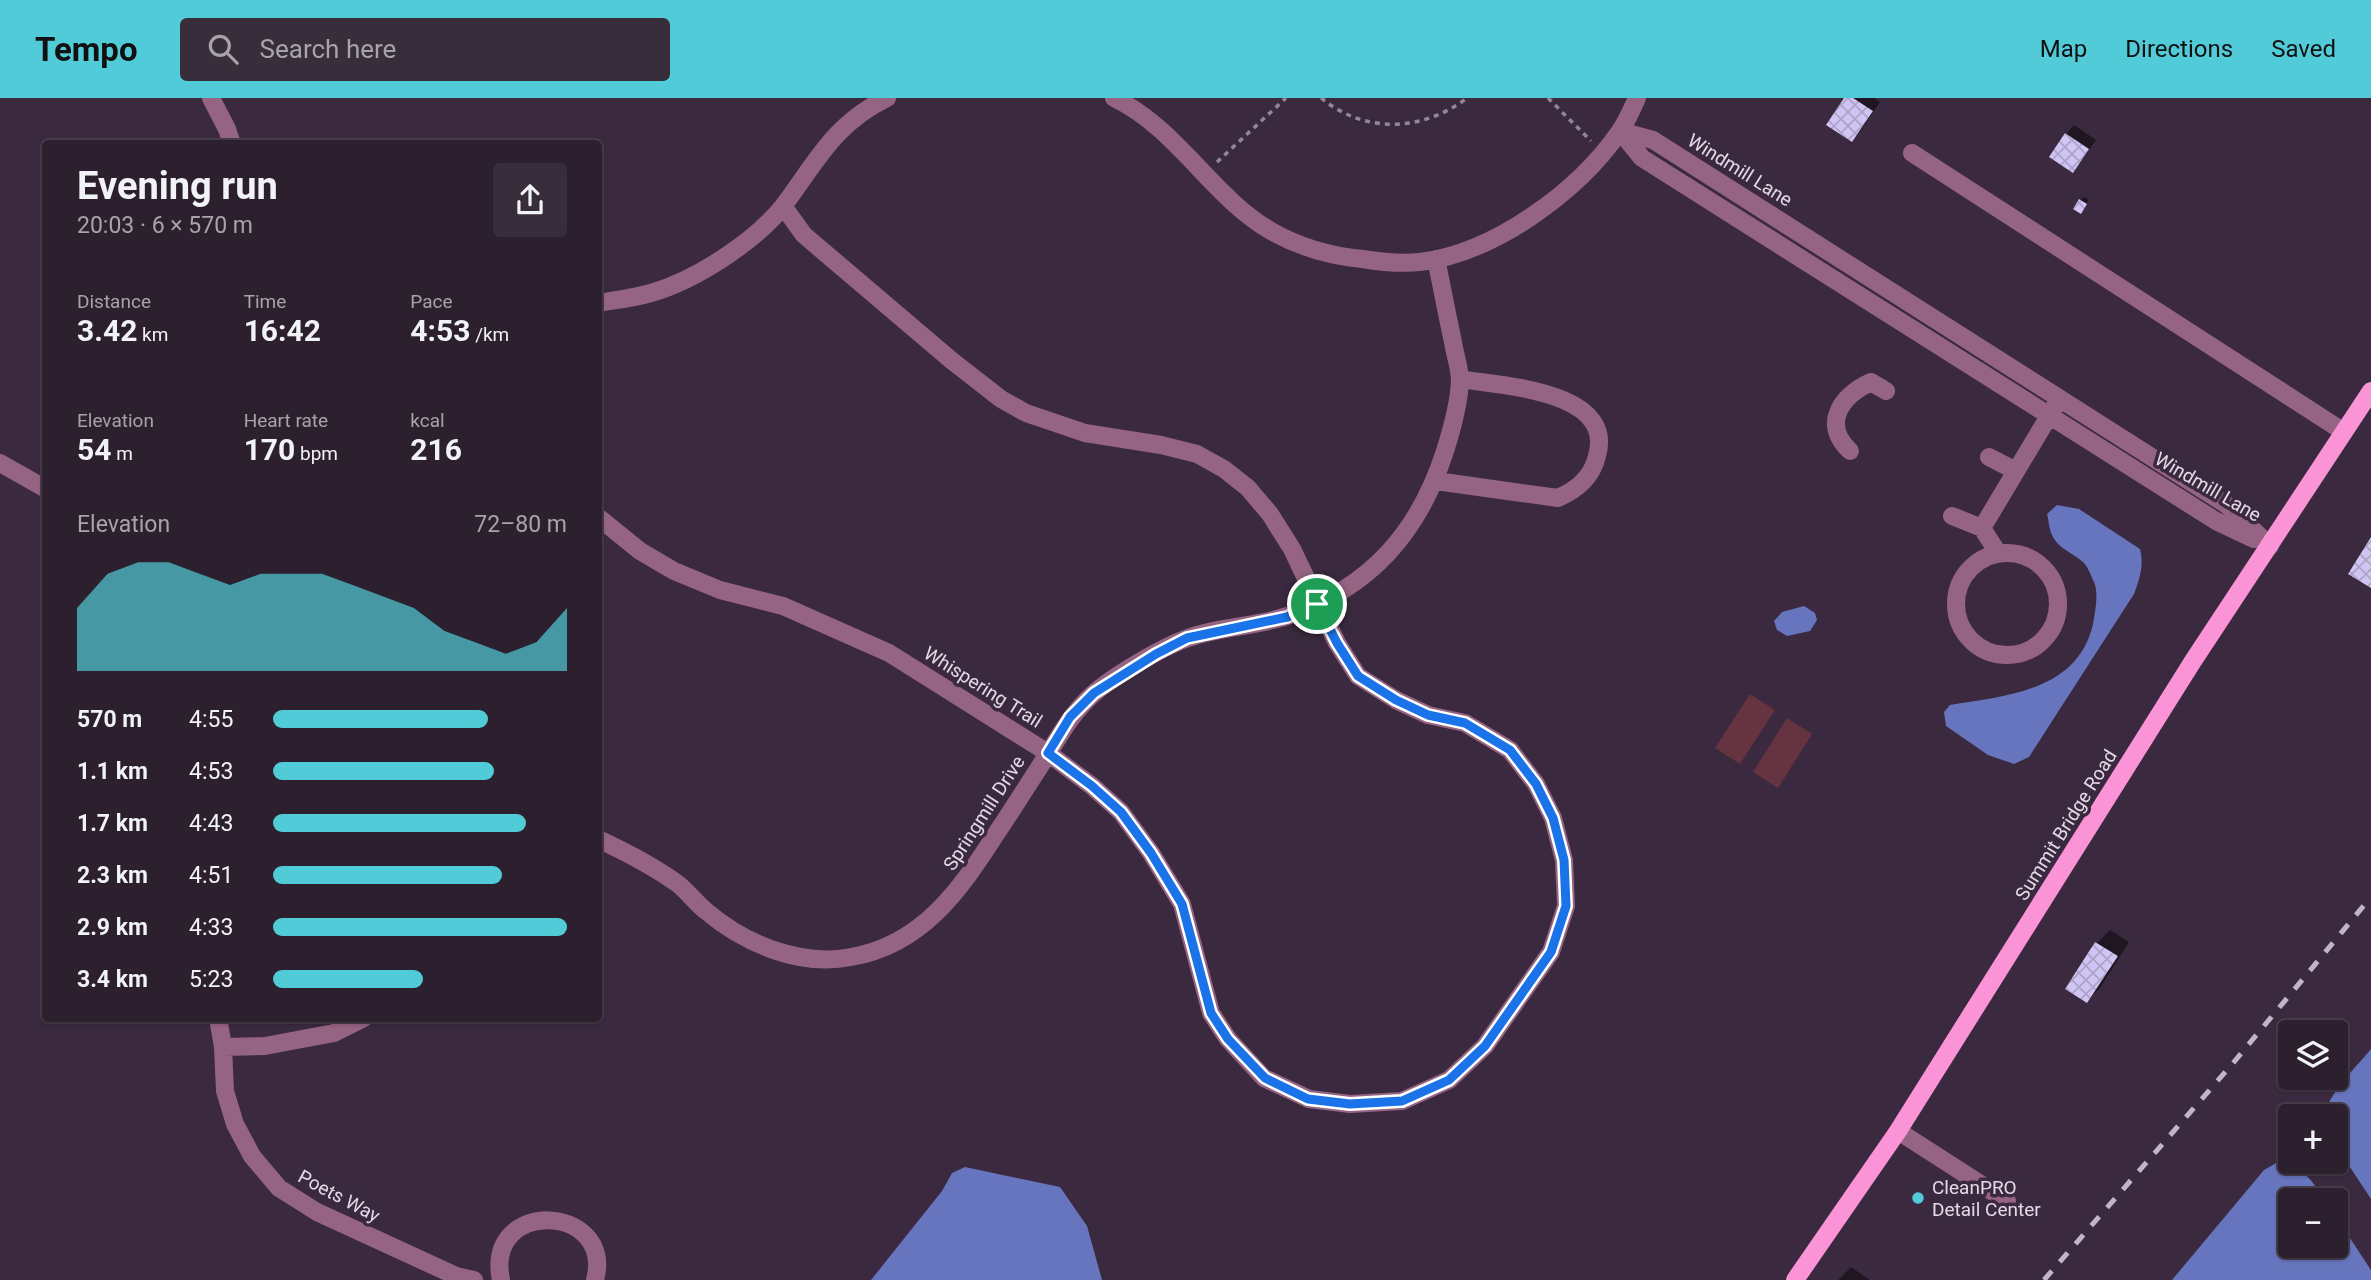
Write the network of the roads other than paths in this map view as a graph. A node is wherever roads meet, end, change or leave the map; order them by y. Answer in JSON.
{"nodes":[{"id":1,"x":211,"y":98,"type":"edge"},
{"id":2,"x":887,"y":98,"type":"edge"},
{"id":3,"x":1114,"y":98,"type":"edge"},
{"id":4,"x":1637,"y":98,"type":"edge"},
{"id":5,"x":1620,"y":131,"type":"junction"},
{"id":6,"x":231,"y":140,"type":"edge"},
{"id":7,"x":1912,"y":153,"type":"dead end"},
{"id":8,"x":783,"y":206,"type":"junction"},
{"id":9,"x":1436,"y":259,"type":"junction"},
{"id":10,"x":602,"y":302,"type":"edge"},
{"id":11,"x":1460,"y":379,"type":"junction"},
{"id":12,"x":1886,"y":391,"type":"dead end"},
{"id":13,"x":2371,"y":391,"type":"edge"},
{"id":14,"x":2060,"y":399,"type":"junction"},
{"id":15,"x":2049,"y":415,"type":"junction"},
{"id":16,"x":2344,"y":432,"type":"junction"},
{"id":17,"x":1850,"y":451,"type":"dead end"},
{"id":18,"x":1989,"y":457,"type":"dead end"},
{"id":19,"x":0,"y":463,"type":"edge"},
{"id":20,"x":2017,"y":471,"type":"junction"},
{"id":21,"x":1436,"y":481,"type":"junction"},
{"id":22,"x":42,"y":487,"type":"edge"},
{"id":23,"x":1952,"y":516,"type":"dead end"},
{"id":24,"x":602,"y":520,"type":"edge"},
{"id":25,"x":1982,"y":528,"type":"junction"},
{"id":26,"x":2270,"y":546,"type":"junction"},
{"id":27,"x":1998,"y":553,"type":"junction"},
{"id":28,"x":1317,"y":604,"type":"junction"},
{"id":29,"x":1048,"y":753,"type":"junction"},
{"id":30,"x":602,"y":841,"type":"edge"},
{"id":31,"x":219,"y":1022,"type":"edge"},
{"id":32,"x":357,"y":1022,"type":"edge"},
{"id":33,"x":223,"y":1046,"type":"junction"},
{"id":34,"x":1898,"y":1131,"type":"junction"},
{"id":35,"x":2007,"y":1201,"type":"dead end"},
{"id":36,"x":474,"y":1280,"type":"edge"},
{"id":37,"x":501,"y":1280,"type":"edge"},
{"id":38,"x":595,"y":1280,"type":"edge"},
{"id":39,"x":1795,"y":1280,"type":"edge"}],
"edges":[{"from":1,"to":6,"type":"street"},
{"from":2,"to":8,"type":"street"},
{"from":3,"to":9,"type":"street"},
{"from":4,"to":5,"type":"street"},
{"from":5,"to":9,"type":"street"},
{"from":5,"to":14,"type":"street","name":"Windmill Lane"},
{"from":5,"to":15,"type":"street","name":"Windmill Lane"},
{"from":7,"to":16,"type":"street"},
{"from":8,"to":10,"type":"street"},
{"from":8,"to":28,"type":"street","name":"Whispering Trail"},
{"from":9,"to":11,"type":"street","name":"Springmill Drive"},
{"from":11,"to":21,"type":"street","name":"Springmill Drive"},
{"from":11,"to":21,"type":"street"},
{"from":12,"to":17,"type":"street"},
{"from":13,"to":16,"type":"main road","name":"Summit Bridge Road"},
{"from":14,"to":15,"type":"street"},
{"from":14,"to":26,"type":"street","name":"Windmill Lane"},
{"from":15,"to":20,"type":"street"},
{"from":15,"to":26,"type":"street","name":"Windmill Lane"},
{"from":16,"to":26,"type":"main road","name":"Summit Bridge Road"},
{"from":18,"to":20,"type":"street"},
{"from":19,"to":22,"type":"street"},
{"from":20,"to":25,"type":"street"},
{"from":21,"to":28,"type":"street","name":"Springmill Drive"},
{"from":23,"to":25,"type":"street"},
{"from":24,"to":29,"type":"street","name":"Whispering Trail"},
{"from":25,"to":27,"type":"street"},
{"from":26,"to":34,"type":"main road","name":"Summit Bridge Road"},
{"from":27,"to":27,"type":"street"},
{"from":28,"to":29,"type":"street","name":"Springmill Drive"},
{"from":28,"to":29,"type":"street","name":"Whispering Trail"},
{"from":29,"to":30,"type":"street","name":"Springmill Drive"},
{"from":31,"to":33,"type":"street","name":"Poets Way"},
{"from":32,"to":33,"type":"street"},
{"from":33,"to":36,"type":"street","name":"Poets Way"},
{"from":34,"to":35,"type":"street"},
{"from":34,"to":39,"type":"main road","name":"Summit Bridge Road"},
{"from":37,"to":38,"type":"street"}]}
